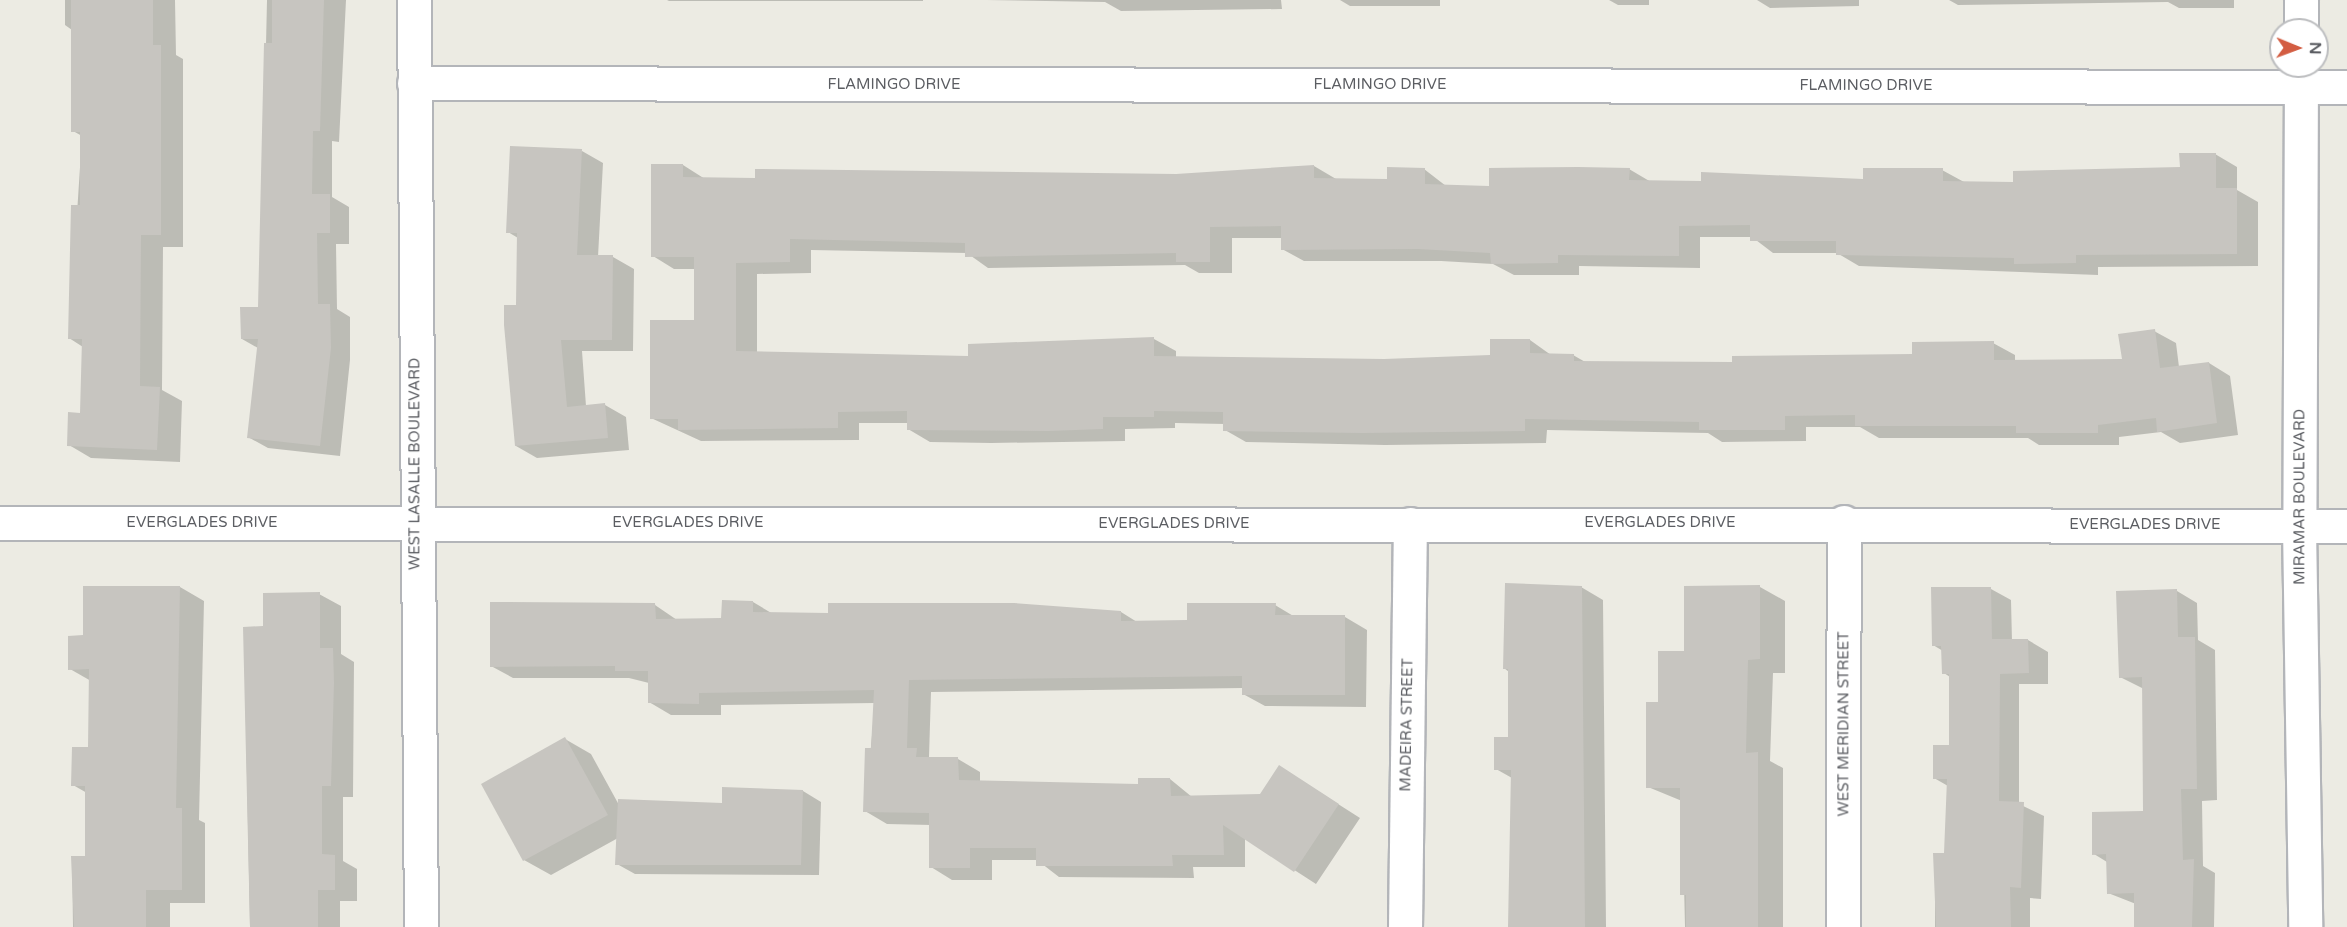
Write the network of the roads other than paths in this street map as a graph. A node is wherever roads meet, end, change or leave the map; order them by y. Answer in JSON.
{"nodes":[{"id":1,"x":414,"y":0,"type":"edge"},
{"id":2,"x":2301,"y":0,"type":"edge"},
{"id":3,"x":2301,"y":18,"type":"edge"},
{"id":4,"x":2269,"y":77,"type":"edge"},
{"id":5,"x":2301,"y":78,"type":"edge"},
{"id":6,"x":2306,"y":78,"type":"edge"},
{"id":7,"x":414,"y":84,"type":"junction"},
{"id":8,"x":2347,"y":87,"type":"edge"},
{"id":9,"x":1844,"y":522,"type":"junction"},
{"id":10,"x":0,"y":523,"type":"edge"},
{"id":11,"x":415,"y":523,"type":"junction"},
{"id":12,"x":1410,"y":524,"type":"junction"},
{"id":13,"x":2299,"y":526,"type":"junction"},
{"id":14,"x":2347,"y":526,"type":"edge"},
{"id":15,"x":421,"y":927,"type":"edge"},
{"id":16,"x":1405,"y":927,"type":"edge"},
{"id":17,"x":1843,"y":927,"type":"edge"},
{"id":18,"x":2305,"y":927,"type":"edge"}],
"edges":[{"from":1,"to":7,"type":"street","name":"WEST LASALLE BOULEVARD"},
{"from":2,"to":3,"type":"street"},
{"from":4,"to":7,"type":"street","name":"FLAMINGO DRIVE"},
{"from":5,"to":13,"type":"street","name":"MIRAMAR BOULEVARD"},
{"from":6,"to":8,"type":"street","name":"FLAMINGO DRIVE"},
{"from":7,"to":11,"type":"street","name":"WEST LASALLE BOULEVARD"},
{"from":9,"to":12,"type":"street","name":"EVERGLADES DRIVE"},
{"from":9,"to":13,"type":"street","name":"EVERGLADES DRIVE"},
{"from":9,"to":17,"type":"street","name":"WEST MERIDIAN STREET"},
{"from":10,"to":11,"type":"street","name":"EVERGLADES DRIVE"},
{"from":11,"to":12,"type":"street","name":"EVERGLADES DRIVE"},
{"from":11,"to":15,"type":"street","name":"WEST LASALLE BOULEVARD"},
{"from":12,"to":16,"type":"street","name":"MADEIRA STREET"},
{"from":13,"to":14,"type":"street","name":"EVERGLADES DRIVE"},
{"from":13,"to":18,"type":"street","name":"MIRAMAR BOULEVARD"}]}
